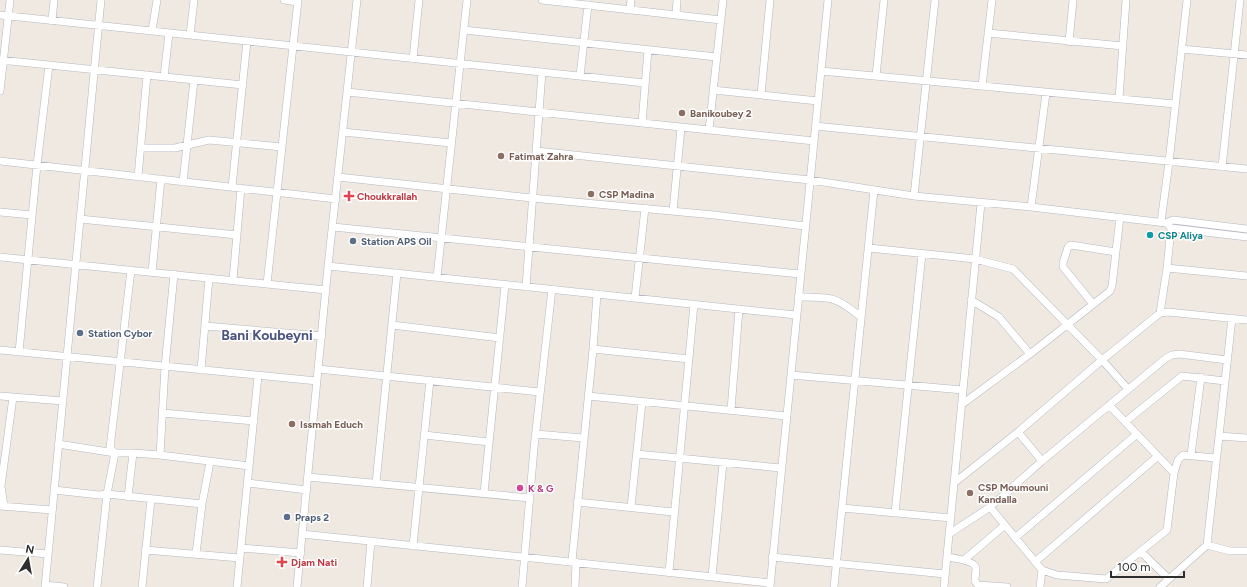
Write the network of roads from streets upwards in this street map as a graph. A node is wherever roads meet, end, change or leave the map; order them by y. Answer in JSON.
{"nodes":[{"id":1,"x":10,"y":0,"type":"edge"},
{"id":2,"x":54,"y":0,"type":"edge"},
{"id":3,"x":101,"y":0,"type":"edge"},
{"id":4,"x":157,"y":0,"type":"edge"},
{"id":5,"x":194,"y":0,"type":"edge"},
{"id":6,"x":284,"y":0,"type":"edge"},
{"id":7,"x":357,"y":0,"type":"edge"},
{"id":8,"x":419,"y":0,"type":"edge"},
{"id":9,"x":467,"y":0,"type":"edge"},
{"id":10,"x":542,"y":0,"type":"edge"},
{"id":11,"x":631,"y":0,"type":"edge"},
{"id":12,"x":677,"y":0,"type":"edge"},
{"id":13,"x":723,"y":0,"type":"edge"},
{"id":14,"x":770,"y":0,"type":"edge"},
{"id":15,"x":828,"y":0,"type":"edge"},
{"id":16,"x":884,"y":0,"type":"edge"},
{"id":17,"x":935,"y":0,"type":"edge"},
{"id":18,"x":992,"y":0,"type":"edge"},
{"id":19,"x":1073,"y":0,"type":"edge"},
{"id":20,"x":1126,"y":0,"type":"edge"},
{"id":21,"x":1187,"y":0,"type":"edge"},
{"id":22,"x":1240,"y":0,"type":"edge"},
{"id":23,"x":298,"y":1,"type":"edge"},
{"id":24,"x":588,"y":5,"type":"junction"},
{"id":25,"x":630,"y":10,"type":"junction"},
{"id":26,"x":0,"y":15,"type":"edge"},
{"id":27,"x":676,"y":15,"type":"junction"},
{"id":28,"x":9,"y":16,"type":"junction"},
{"id":29,"x":721,"y":20,"type":"junction"},
{"id":30,"x":52,"y":21,"type":"junction"},
{"id":31,"x":98,"y":26,"type":"junction"},
{"id":32,"x":464,"y":30,"type":"junction"},
{"id":33,"x":152,"y":31,"type":"junction"},
{"id":34,"x":169,"y":33,"type":"junction"},
{"id":35,"x":988,"y":34,"type":"junction"},
{"id":36,"x":190,"y":35,"type":"junction"},
{"id":37,"x":247,"y":41,"type":"junction"},
{"id":38,"x":1069,"y":42,"type":"junction"},
{"id":39,"x":584,"y":43,"type":"junction"},
{"id":40,"x":293,"y":46,"type":"junction"},
{"id":41,"x":1123,"y":46,"type":"junction"},
{"id":42,"x":1181,"y":49,"type":"junction"},
{"id":43,"x":648,"y":50,"type":"junction"},
{"id":44,"x":352,"y":52,"type":"junction"},
{"id":45,"x":1234,"y":54,"type":"junction"},
{"id":46,"x":1247,"y":55,"type":"edge"},
{"id":47,"x":717,"y":57,"type":"junction"},
{"id":48,"x":412,"y":59,"type":"junction"},
{"id":49,"x":2,"y":61,"type":"edge"},
{"id":50,"x":460,"y":64,"type":"junction"},
{"id":51,"x":49,"y":65,"type":"junction"},
{"id":52,"x":94,"y":70,"type":"junction"},
{"id":53,"x":821,"y":71,"type":"junction"},
{"id":54,"x":542,"y":72,"type":"junction"},
{"id":55,"x":147,"y":75,"type":"junction"},
{"id":56,"x":580,"y":76,"type":"junction"},
{"id":57,"x":876,"y":76,"type":"junction"},
{"id":58,"x":164,"y":77,"type":"junction"},
{"id":59,"x":194,"y":80,"type":"junction"},
{"id":60,"x":927,"y":81,"type":"junction"},
{"id":61,"x":645,"y":83,"type":"junction"},
{"id":62,"x":243,"y":85,"type":"junction"},
{"id":63,"x":982,"y":86,"type":"junction"},
{"id":64,"x":713,"y":90,"type":"junction"},
{"id":65,"x":0,"y":91,"type":"edge"},
{"id":66,"x":347,"y":92,"type":"junction"},
{"id":67,"x":1046,"y":93,"type":"junction"},
{"id":68,"x":760,"y":95,"type":"junction"},
{"id":69,"x":1119,"y":99,"type":"junction"},
{"id":70,"x":818,"y":102,"type":"junction"},
{"id":71,"x":456,"y":104,"type":"junction"},
{"id":72,"x":1175,"y":104,"type":"junction"},
{"id":73,"x":538,"y":113,"type":"junction"},
{"id":74,"x":642,"y":123,"type":"junction"},
{"id":75,"x":815,"y":126,"type":"junction"},
{"id":76,"x":681,"y":128,"type":"junction"},
{"id":77,"x":709,"y":130,"type":"junction"},
{"id":78,"x":343,"y":132,"type":"junction"},
{"id":79,"x":921,"y":137,"type":"junction"},
{"id":80,"x":814,"y":142,"type":"junction"},
{"id":81,"x":237,"y":143,"type":"junction"},
{"id":82,"x":452,"y":143,"type":"junction"},
{"id":83,"x":186,"y":146,"type":"junction"},
{"id":84,"x":282,"y":147,"type":"junction"},
{"id":85,"x":141,"y":148,"type":"junction"},
{"id":86,"x":1040,"y":149,"type":"junction"},
{"id":87,"x":536,"y":151,"type":"junction"},
{"id":88,"x":0,"y":161,"type":"edge"},
{"id":89,"x":1169,"y":162,"type":"junction"},
{"id":90,"x":37,"y":165,"type":"junction"},
{"id":91,"x":677,"y":166,"type":"junction"},
{"id":92,"x":1222,"y":167,"type":"junction"},
{"id":93,"x":1247,"y":169,"type":"edge"},
{"id":94,"x":84,"y":171,"type":"junction"},
{"id":95,"x":138,"y":177,"type":"junction"},
{"id":96,"x":338,"y":177,"type":"junction"},
{"id":97,"x":161,"y":179,"type":"junction"},
{"id":98,"x":810,"y":180,"type":"junction"},
{"id":99,"x":183,"y":182,"type":"junction"},
{"id":100,"x":232,"y":187,"type":"junction"},
{"id":101,"x":241,"y":188,"type":"junction"},
{"id":102,"x":446,"y":188,"type":"junction"},
{"id":103,"x":874,"y":190,"type":"junction"},
{"id":104,"x":277,"y":192,"type":"junction"},
{"id":105,"x":914,"y":196,"type":"junction"},
{"id":106,"x":532,"y":198,"type":"junction"},
{"id":107,"x":336,"y":199,"type":"junction"},
{"id":108,"x":981,"y":203,"type":"junction"},
{"id":109,"x":1031,"y":207,"type":"junction"},
{"id":110,"x":645,"y":208,"type":"junction"},
{"id":111,"x":673,"y":211,"type":"junction"},
{"id":112,"x":0,"y":212,"type":"edge"},
{"id":113,"x":32,"y":215,"type":"junction"},
{"id":114,"x":1120,"y":217,"type":"junction"},
{"id":115,"x":80,"y":219,"type":"junction"},
{"id":116,"x":1166,"y":224,"type":"junction"},
{"id":117,"x":333,"y":226,"type":"junction"},
{"id":118,"x":805,"y":226,"type":"junction"},
{"id":119,"x":156,"y":227,"type":"junction"},
{"id":120,"x":1247,"y":229,"type":"edge"},
{"id":121,"x":237,"y":235,"type":"junction"},
{"id":122,"x":1247,"y":237,"type":"edge"},
{"id":123,"x":441,"y":238,"type":"junction"},
{"id":124,"x":529,"y":246,"type":"junction"},
{"id":125,"x":869,"y":248,"type":"junction"},
{"id":126,"x":1116,"y":252,"type":"junction"},
{"id":127,"x":922,"y":254,"type":"junction"},
{"id":128,"x":0,"y":257,"type":"edge"},
{"id":129,"x":640,"y":258,"type":"junction"},
{"id":130,"x":28,"y":260,"type":"junction"},
{"id":131,"x":975,"y":260,"type":"junction"},
{"id":132,"x":76,"y":264,"type":"junction"},
{"id":133,"x":328,"y":266,"type":"junction"},
{"id":134,"x":1167,"y":268,"type":"junction"},
{"id":135,"x":131,"y":270,"type":"junction"},
{"id":136,"x":152,"y":272,"type":"junction"},
{"id":137,"x":397,"y":273,"type":"junction"},
{"id":138,"x":174,"y":274,"type":"junction"},
{"id":139,"x":800,"y":274,"type":"junction"},
{"id":140,"x":1247,"y":276,"type":"edge"},
{"id":141,"x":209,"y":278,"type":"junction"},
{"id":142,"x":437,"y":278,"type":"junction"},
{"id":143,"x":232,"y":280,"type":"junction"},
{"id":144,"x":267,"y":284,"type":"junction"},
{"id":145,"x":505,"y":285,"type":"junction"},
{"id":146,"x":526,"y":287,"type":"junction"},
{"id":147,"x":552,"y":289,"type":"junction"},
{"id":148,"x":326,"y":290,"type":"junction"},
{"id":149,"x":597,"y":294,"type":"junction"},
{"id":150,"x":798,"y":296,"type":"junction"},
{"id":151,"x":635,"y":298,"type":"junction"},
{"id":152,"x":971,"y":300,"type":"junction"},
{"id":153,"x":694,"y":304,"type":"junction"},
{"id":154,"x":1093,"y":304,"type":"junction"},
{"id":155,"x":739,"y":309,"type":"junction"},
{"id":156,"x":1160,"y":313,"type":"junction"},
{"id":157,"x":796,"y":315,"type":"junction"},
{"id":158,"x":861,"y":317,"type":"junction"},
{"id":159,"x":1232,"y":318,"type":"junction"},
{"id":160,"x":1247,"y":320,"type":"edge"},
{"id":161,"x":1067,"y":324,"type":"junction"},
{"id":162,"x":392,"y":325,"type":"junction"},
{"id":163,"x":205,"y":326,"type":"junction"},
{"id":164,"x":322,"y":336,"type":"junction"},
{"id":165,"x":500,"y":338,"type":"junction"},
{"id":166,"x":593,"y":348,"type":"junction"},
{"id":167,"x":0,"y":350,"type":"edge"},
{"id":168,"x":19,"y":352,"type":"junction"},
{"id":169,"x":1030,"y":354,"type":"junction"},
{"id":170,"x":67,"y":356,"type":"junction"},
{"id":171,"x":689,"y":359,"type":"junction"},
{"id":172,"x":1102,"y":360,"type":"junction"},
{"id":173,"x":1227,"y":360,"type":"junction"},
{"id":174,"x":120,"y":362,"type":"junction"},
{"id":175,"x":165,"y":367,"type":"junction"},
{"id":176,"x":318,"y":369,"type":"junction"},
{"id":177,"x":201,"y":370,"type":"junction"},
{"id":178,"x":790,"y":375,"type":"junction"},
{"id":179,"x":258,"y":376,"type":"junction"},
{"id":180,"x":386,"y":376,"type":"junction"},
{"id":181,"x":1201,"y":378,"type":"junction"},
{"id":182,"x":430,"y":380,"type":"junction"},
{"id":183,"x":317,"y":381,"type":"junction"},
{"id":184,"x":855,"y":381,"type":"junction"},
{"id":185,"x":1225,"y":381,"type":"junction"},
{"id":186,"x":908,"y":386,"type":"junction"},
{"id":187,"x":495,"y":388,"type":"junction"},
{"id":188,"x":1128,"y":389,"type":"junction"},
{"id":189,"x":963,"y":390,"type":"junction"},
{"id":190,"x":540,"y":392,"type":"junction"},
{"id":191,"x":0,"y":396,"type":"edge"},
{"id":192,"x":588,"y":396,"type":"junction"},
{"id":193,"x":13,"y":397,"type":"junction"},
{"id":194,"x":62,"y":401,"type":"junction"},
{"id":195,"x":642,"y":402,"type":"junction"},
{"id":196,"x":961,"y":405,"type":"junction"},
{"id":197,"x":1109,"y":405,"type":"junction"},
{"id":198,"x":685,"y":406,"type":"junction"},
{"id":199,"x":731,"y":410,"type":"junction"},
{"id":200,"x":162,"y":413,"type":"junction"},
{"id":201,"x":786,"y":416,"type":"junction"},
{"id":202,"x":254,"y":421,"type":"junction"},
{"id":203,"x":1125,"y":422,"type":"junction"},
{"id":204,"x":1018,"y":432,"type":"junction"},
{"id":205,"x":536,"y":434,"type":"junction"},
{"id":206,"x":1137,"y":434,"type":"junction"},
{"id":207,"x":424,"y":435,"type":"junction"},
{"id":208,"x":1219,"y":436,"type":"junction"},
{"id":209,"x":583,"y":438,"type":"junction"},
{"id":210,"x":1247,"y":438,"type":"edge"},
{"id":211,"x":489,"y":442,"type":"junction"},
{"id":212,"x":58,"y":444,"type":"junction"},
{"id":213,"x":115,"y":453,"type":"junction"},
{"id":214,"x":133,"y":453,"type":"junction"},
{"id":215,"x":637,"y":454,"type":"junction"},
{"id":216,"x":160,"y":455,"type":"junction"},
{"id":217,"x":1191,"y":455,"type":"junction"},
{"id":218,"x":1158,"y":456,"type":"junction"},
{"id":219,"x":679,"y":458,"type":"junction"},
{"id":220,"x":1216,"y":458,"type":"junction"},
{"id":221,"x":1042,"y":461,"type":"junction"},
{"id":222,"x":210,"y":462,"type":"junction"},
{"id":223,"x":722,"y":463,"type":"junction"},
{"id":224,"x":249,"y":466,"type":"junction"},
{"id":225,"x":781,"y":468,"type":"junction"},
{"id":226,"x":1174,"y":473,"type":"junction"},
{"id":227,"x":308,"y":477,"type":"junction"},
{"id":228,"x":248,"y":483,"type":"junction"},
{"id":229,"x":376,"y":483,"type":"junction"},
{"id":230,"x":954,"y":483,"type":"junction"},
{"id":231,"x":419,"y":487,"type":"junction"},
{"id":232,"x":54,"y":490,"type":"junction"},
{"id":233,"x":307,"y":490,"type":"junction"},
{"id":234,"x":484,"y":493,"type":"junction"},
{"id":235,"x":107,"y":494,"type":"junction"},
{"id":236,"x":128,"y":496,"type":"junction"},
{"id":237,"x":530,"y":498,"type":"junction"},
{"id":238,"x":151,"y":499,"type":"junction"},
{"id":239,"x":577,"y":502,"type":"junction"},
{"id":240,"x":202,"y":504,"type":"junction"},
{"id":241,"x":2,"y":506,"type":"edge"},
{"id":242,"x":990,"y":507,"type":"junction"},
{"id":243,"x":632,"y":508,"type":"junction"},
{"id":244,"x":842,"y":508,"type":"junction"},
{"id":245,"x":52,"y":510,"type":"junction"},
{"id":246,"x":673,"y":512,"type":"junction"},
{"id":247,"x":896,"y":513,"type":"junction"},
{"id":248,"x":951,"y":518,"type":"junction"},
{"id":249,"x":1005,"y":525,"type":"junction"},
{"id":250,"x":302,"y":534,"type":"junction"},
{"id":251,"x":949,"y":534,"type":"junction"},
{"id":252,"x":1015,"y":538,"type":"junction"},
{"id":253,"x":371,"y":541,"type":"junction"},
{"id":254,"x":1207,"y":545,"type":"junction"},
{"id":255,"x":413,"y":546,"type":"junction"},
{"id":256,"x":241,"y":548,"type":"junction"},
{"id":257,"x":0,"y":550,"type":"edge"},
{"id":258,"x":145,"y":550,"type":"junction"},
{"id":259,"x":1247,"y":551,"type":"edge"},
{"id":260,"x":1141,"y":552,"type":"junction"},
{"id":261,"x":301,"y":553,"type":"junction"},
{"id":262,"x":48,"y":554,"type":"junction"},
{"id":263,"x":196,"y":554,"type":"junction"},
{"id":264,"x":524,"y":557,"type":"junction"},
{"id":265,"x":947,"y":557,"type":"junction"},
{"id":266,"x":240,"y":558,"type":"junction"},
{"id":267,"x":772,"y":558,"type":"junction"},
{"id":268,"x":964,"y":560,"type":"junction"},
{"id":269,"x":574,"y":562,"type":"junction"},
{"id":270,"x":1036,"y":562,"type":"junction"},
{"id":271,"x":837,"y":564,"type":"junction"},
{"id":272,"x":1042,"y":570,"type":"junction"},
{"id":273,"x":668,"y":572,"type":"junction"},
{"id":274,"x":945,"y":574,"type":"junction"},
{"id":275,"x":712,"y":576,"type":"junction"},
{"id":276,"x":1169,"y":579,"type":"junction"},
{"id":277,"x":770,"y":585,"type":"edge"},
{"id":278,"x":45,"y":586,"type":"edge"},
{"id":279,"x":64,"y":587,"type":"edge"},
{"id":280,"x":97,"y":587,"type":"edge"},
{"id":281,"x":142,"y":587,"type":"edge"},
{"id":282,"x":237,"y":587,"type":"edge"},
{"id":283,"x":297,"y":587,"type":"edge"},
{"id":284,"x":367,"y":587,"type":"edge"},
{"id":285,"x":522,"y":587,"type":"edge"},
{"id":286,"x":575,"y":587,"type":"edge"},
{"id":287,"x":834,"y":587,"type":"edge"},
{"id":288,"x":944,"y":587,"type":"edge"},
{"id":289,"x":1007,"y":587,"type":"edge"},
{"id":290,"x":1040,"y":587,"type":"edge"},
{"id":291,"x":1160,"y":587,"type":"edge"}],
"edges":[{"from":1,"to":28,"type":"street"},
{"from":2,"to":30,"type":"street"},
{"from":3,"to":31,"type":"street"},
{"from":4,"to":33,"type":"street"},
{"from":5,"to":36,"type":"street"},
{"from":6,"to":23,"type":"street"},
{"from":7,"to":44,"type":"street"},
{"from":8,"to":48,"type":"street"},
{"from":9,"to":32,"type":"street"},
{"from":10,"to":24,"type":"street"},
{"from":11,"to":25,"type":"street"},
{"from":12,"to":27,"type":"street"},
{"from":13,"to":29,"type":"street"},
{"from":14,"to":68,"type":"street"},
{"from":15,"to":53,"type":"street"},
{"from":16,"to":57,"type":"street"},
{"from":17,"to":60,"type":"street"},
{"from":18,"to":35,"type":"street"},
{"from":19,"to":38,"type":"street"},
{"from":20,"to":41,"type":"street"},
{"from":21,"to":42,"type":"street"},
{"from":22,"to":45,"type":"street"},
{"from":23,"to":40,"type":"street"},
{"from":24,"to":25,"type":"street"},
{"from":24,"to":39,"type":"street"},
{"from":25,"to":27,"type":"street"},
{"from":26,"to":28,"type":"street"},
{"from":27,"to":29,"type":"street"},
{"from":28,"to":30,"type":"street"},
{"from":28,"to":49,"type":"street"},
{"from":29,"to":47,"type":"street"},
{"from":30,"to":31,"type":"street"},
{"from":31,"to":33,"type":"street"},
{"from":31,"to":52,"type":"street"},
{"from":32,"to":39,"type":"street"},
{"from":32,"to":50,"type":"street"},
{"from":33,"to":34,"type":"street"},
{"from":34,"to":36,"type":"street"},
{"from":34,"to":58,"type":"street"},
{"from":35,"to":38,"type":"street"},
{"from":35,"to":63,"type":"street"},
{"from":36,"to":37,"type":"street"},
{"from":37,"to":40,"type":"street"},
{"from":37,"to":62,"type":"street"},
{"from":38,"to":41,"type":"street"},
{"from":39,"to":43,"type":"street"},
{"from":39,"to":56,"type":"street"},
{"from":40,"to":44,"type":"street"},
{"from":40,"to":84,"type":"street"},
{"from":41,"to":69,"type":"street"},
{"from":42,"to":45,"type":"street"},
{"from":42,"to":72,"type":"street"},
{"from":43,"to":47,"type":"street"},
{"from":43,"to":61,"type":"street"},
{"from":44,"to":48,"type":"street"},
{"from":44,"to":66,"type":"street"},
{"from":45,"to":46,"type":"street"},
{"from":45,"to":92,"type":"street"},
{"from":47,"to":64,"type":"street"},
{"from":48,"to":50,"type":"street"},
{"from":49,"to":51,"type":"street"},
{"from":49,"to":65,"type":"street"},
{"from":50,"to":54,"type":"street"},
{"from":50,"to":71,"type":"street"},
{"from":51,"to":52,"type":"street"},
{"from":51,"to":90,"type":"street"},
{"from":52,"to":55,"type":"street"},
{"from":52,"to":94,"type":"street"},
{"from":53,"to":57,"type":"street"},
{"from":53,"to":70,"type":"street"},
{"from":54,"to":56,"type":"street"},
{"from":54,"to":73,"type":"street"},
{"from":55,"to":58,"type":"street"},
{"from":55,"to":85,"type":"street"},
{"from":56,"to":61,"type":"street"},
{"from":57,"to":60,"type":"street"},
{"from":58,"to":59,"type":"street"},
{"from":59,"to":62,"type":"street"},
{"from":59,"to":83,"type":"street"},
{"from":60,"to":63,"type":"street"},
{"from":60,"to":79,"type":"street"},
{"from":61,"to":74,"type":"street"},
{"from":62,"to":81,"type":"street"},
{"from":63,"to":67,"type":"street"},
{"from":64,"to":68,"type":"street"},
{"from":64,"to":77,"type":"street"},
{"from":66,"to":71,"type":"street"},
{"from":66,"to":78,"type":"street"},
{"from":67,"to":69,"type":"street"},
{"from":67,"to":86,"type":"street"},
{"from":68,"to":70,"type":"street"},
{"from":69,"to":72,"type":"street"},
{"from":70,"to":75,"type":"street"},
{"from":71,"to":73,"type":"street"},
{"from":71,"to":82,"type":"street"},
{"from":72,"to":89,"type":"street"},
{"from":73,"to":74,"type":"street"},
{"from":73,"to":87,"type":"street"},
{"from":74,"to":76,"type":"street"},
{"from":75,"to":79,"type":"street"},
{"from":75,"to":80,"type":"street"},
{"from":76,"to":77,"type":"street"},
{"from":76,"to":91,"type":"street"},
{"from":77,"to":80,"type":"street"},
{"from":78,"to":82,"type":"street"},
{"from":78,"to":96,"type":"street"},
{"from":79,"to":86,"type":"street"},
{"from":79,"to":105,"type":"street"},
{"from":80,"to":98,"type":"street"},
{"from":81,"to":83,"type":"street"},
{"from":81,"to":84,"type":"street"},
{"from":81,"to":100,"type":"street"},
{"from":82,"to":102,"type":"street"},
{"from":83,"to":85,"type":"street"},
{"from":83,"to":99,"type":"street"},
{"from":84,"to":104,"type":"street"},
{"from":85,"to":95,"type":"street"},
{"from":86,"to":89,"type":"street"},
{"from":86,"to":109,"type":"street"},
{"from":87,"to":91,"type":"street"},
{"from":87,"to":106,"type":"street"},
{"from":88,"to":90,"type":"street"},
{"from":89,"to":92,"type":"street"},
{"from":89,"to":116,"type":"street"},
{"from":90,"to":94,"type":"street"},
{"from":90,"to":113,"type":"street"},
{"from":91,"to":98,"type":"street"},
{"from":91,"to":111,"type":"street"},
{"from":92,"to":93,"type":"street"},
{"from":94,"to":95,"type":"street"},
{"from":94,"to":115,"type":"street"},
{"from":95,"to":97,"type":"street"},
{"from":96,"to":102,"type":"street"},
{"from":96,"to":107,"type":"street"},
{"from":97,"to":99,"type":"street"},
{"from":97,"to":119,"type":"street"},
{"from":98,"to":103,"type":"street"},
{"from":98,"to":118,"type":"street"},
{"from":99,"to":100,"type":"street"},
{"from":100,"to":101,"type":"street"},
{"from":101,"to":104,"type":"street"},
{"from":101,"to":121,"type":"street"},
{"from":102,"to":106,"type":"street"},
{"from":102,"to":123,"type":"street"},
{"from":103,"to":105,"type":"street"},
{"from":103,"to":125,"type":"street"},
{"from":104,"to":107,"type":"street"},
{"from":104,"to":144,"type":"street"},
{"from":105,"to":108,"type":"street"},
{"from":106,"to":110,"type":"street"},
{"from":106,"to":124,"type":"street"},
{"from":107,"to":117,"type":"street"},
{"from":108,"to":109,"type":"street"},
{"from":108,"to":131,"type":"street"},
{"from":109,"to":114,"type":"street"},
{"from":110,"to":111,"type":"street"},
{"from":110,"to":129,"type":"street"},
{"from":111,"to":118,"type":"street"},
{"from":112,"to":113,"type":"street"},
{"from":113,"to":130,"type":"street"},
{"from":114,"to":116,"type":"street"},
{"from":114,"to":126,"type":"street"},
{"from":115,"to":119,"type":"street"},
{"from":115,"to":132,"type":"street"},
{"from":116,"to":120,"type":"street"},
{"from":116,"to":122,"type":"street"},
{"from":116,"to":134,"type":"street"},
{"from":117,"to":123,"type":"street"},
{"from":117,"to":133,"type":"street"},
{"from":118,"to":139,"type":"street"},
{"from":119,"to":121,"type":"street"},
{"from":119,"to":136,"type":"street"},
{"from":121,"to":143,"type":"street"},
{"from":123,"to":124,"type":"street"},
{"from":123,"to":142,"type":"street"},
{"from":124,"to":129,"type":"street"},
{"from":124,"to":146,"type":"street"},
{"from":125,"to":127,"type":"street"},
{"from":125,"to":158,"type":"street"},
{"from":126,"to":154,"type":"street"},
{"from":126,"to":154,"type":"street"},
{"from":127,"to":131,"type":"street"},
{"from":127,"to":186,"type":"street"},
{"from":128,"to":130,"type":"street"},
{"from":129,"to":139,"type":"street"},
{"from":129,"to":151,"type":"street"},
{"from":130,"to":132,"type":"street"},
{"from":130,"to":168,"type":"street"},
{"from":131,"to":152,"type":"street"},
{"from":131,"to":161,"type":"street"},
{"from":132,"to":135,"type":"street"},
{"from":132,"to":170,"type":"street"},
{"from":133,"to":137,"type":"street"},
{"from":133,"to":148,"type":"street"},
{"from":134,"to":140,"type":"street"},
{"from":134,"to":156,"type":"street"},
{"from":135,"to":136,"type":"street"},
{"from":135,"to":174,"type":"street"},
{"from":136,"to":138,"type":"street"},
{"from":137,"to":142,"type":"street"},
{"from":137,"to":162,"type":"street"},
{"from":138,"to":141,"type":"street"},
{"from":138,"to":175,"type":"street"},
{"from":139,"to":150,"type":"street"},
{"from":141,"to":143,"type":"street"},
{"from":141,"to":163,"type":"street"},
{"from":142,"to":145,"type":"street"},
{"from":143,"to":144,"type":"street"},
{"from":144,"to":148,"type":"street"},
{"from":145,"to":146,"type":"street"},
{"from":145,"to":165,"type":"street"},
{"from":146,"to":147,"type":"street"},
{"from":147,"to":149,"type":"street"},
{"from":147,"to":190,"type":"street"},
{"from":148,"to":164,"type":"street"},
{"from":149,"to":151,"type":"street"},
{"from":149,"to":166,"type":"street"},
{"from":150,"to":157,"type":"street"},
{"from":150,"to":158,"type":"street"},
{"from":151,"to":153,"type":"street"},
{"from":152,"to":169,"type":"street"},
{"from":152,"to":189,"type":"street"},
{"from":153,"to":155,"type":"street"},
{"from":153,"to":171,"type":"street"},
{"from":154,"to":161,"type":"street"},
{"from":155,"to":157,"type":"street"},
{"from":155,"to":199,"type":"street"},
{"from":156,"to":159,"type":"street"},
{"from":156,"to":172,"type":"street"},
{"from":157,"to":178,"type":"street"},
{"from":158,"to":184,"type":"street"},
{"from":159,"to":160,"type":"street"},
{"from":159,"to":173,"type":"street"},
{"from":161,"to":169,"type":"street"},
{"from":161,"to":172,"type":"street"},
{"from":162,"to":165,"type":"street"},
{"from":162,"to":180,"type":"street"},
{"from":163,"to":164,"type":"street"},
{"from":163,"to":177,"type":"street"},
{"from":164,"to":176,"type":"street"},
{"from":165,"to":187,"type":"street"},
{"from":166,"to":171,"type":"street"},
{"from":166,"to":192,"type":"street"},
{"from":167,"to":168,"type":"street"},
{"from":168,"to":170,"type":"street"},
{"from":169,"to":196,"type":"street"},
{"from":170,"to":174,"type":"street"},
{"from":170,"to":194,"type":"street"},
{"from":171,"to":198,"type":"street"},
{"from":172,"to":188,"type":"street"},
{"from":172,"to":204,"type":"street"},
{"from":173,"to":185,"type":"street"},
{"from":173,"to":188,"type":"street"},
{"from":174,"to":175,"type":"street"},
{"from":174,"to":213,"type":"street"},
{"from":175,"to":177,"type":"street"},
{"from":175,"to":200,"type":"street"},
{"from":176,"to":180,"type":"street"},
{"from":176,"to":183,"type":"street"},
{"from":177,"to":179,"type":"street"},
{"from":178,"to":184,"type":"street"},
{"from":178,"to":201,"type":"street"},
{"from":179,"to":183,"type":"street"},
{"from":179,"to":202,"type":"street"},
{"from":180,"to":182,"type":"street"},
{"from":180,"to":229,"type":"street"},
{"from":181,"to":185,"type":"street"},
{"from":181,"to":203,"type":"street"},
{"from":181,"to":217,"type":"street"},
{"from":182,"to":187,"type":"street"},
{"from":182,"to":207,"type":"street"},
{"from":183,"to":227,"type":"street"},
{"from":184,"to":186,"type":"street"},
{"from":184,"to":244,"type":"street"},
{"from":185,"to":208,"type":"street"},
{"from":186,"to":189,"type":"street"},
{"from":186,"to":247,"type":"street"},
{"from":187,"to":190,"type":"street"},
{"from":187,"to":211,"type":"street"},
{"from":188,"to":197,"type":"street"},
{"from":189,"to":196,"type":"street"},
{"from":190,"to":205,"type":"street"},
{"from":191,"to":193,"type":"street"},
{"from":192,"to":195,"type":"street"},
{"from":192,"to":209,"type":"street"},
{"from":193,"to":194,"type":"street"},
{"from":193,"to":241,"type":"street"},
{"from":194,"to":212,"type":"street"},
{"from":195,"to":198,"type":"street"},
{"from":195,"to":215,"type":"street"},
{"from":196,"to":230,"type":"street"},
{"from":197,"to":203,"type":"street"},
{"from":197,"to":221,"type":"street"},
{"from":198,"to":199,"type":"street"},
{"from":198,"to":219,"type":"street"},
{"from":199,"to":201,"type":"street"},
{"from":200,"to":202,"type":"street"},
{"from":200,"to":216,"type":"street"},
{"from":201,"to":225,"type":"street"},
{"from":202,"to":224,"type":"street"},
{"from":203,"to":206,"type":"street"},
{"from":204,"to":221,"type":"street"},
{"from":204,"to":230,"type":"street"},
{"from":205,"to":209,"type":"street"},
{"from":205,"to":237,"type":"street"},
{"from":206,"to":218,"type":"street"},
{"from":206,"to":252,"type":"street"},
{"from":207,"to":211,"type":"street"},
{"from":207,"to":231,"type":"street"},
{"from":208,"to":210,"type":"street"},
{"from":208,"to":220,"type":"street"},
{"from":209,"to":239,"type":"street"},
{"from":211,"to":234,"type":"street"},
{"from":212,"to":213,"type":"street"},
{"from":212,"to":232,"type":"street"},
{"from":213,"to":214,"type":"street"},
{"from":213,"to":235,"type":"street"},
{"from":214,"to":216,"type":"street"},
{"from":214,"to":236,"type":"street"},
{"from":215,"to":219,"type":"street"},
{"from":215,"to":243,"type":"street"},
{"from":216,"to":222,"type":"street"},
{"from":217,"to":220,"type":"street"},
{"from":217,"to":226,"type":"street"},
{"from":218,"to":226,"type":"street"},
{"from":218,"to":270,"type":"street"},
{"from":219,"to":223,"type":"street"},
{"from":219,"to":246,"type":"street"},
{"from":220,"to":254,"type":"street"},
{"from":221,"to":242,"type":"street"},
{"from":222,"to":224,"type":"street"},
{"from":222,"to":240,"type":"street"},
{"from":223,"to":225,"type":"street"},
{"from":223,"to":275,"type":"street"},
{"from":224,"to":228,"type":"street"},
{"from":225,"to":267,"type":"street"},
{"from":226,"to":260,"type":"street"},
{"from":227,"to":229,"type":"street"},
{"from":227,"to":233,"type":"street"},
{"from":228,"to":233,"type":"street"},
{"from":228,"to":256,"type":"street"},
{"from":229,"to":231,"type":"street"},
{"from":230,"to":248,"type":"street"},
{"from":231,"to":234,"type":"street"},
{"from":231,"to":255,"type":"street"},
{"from":232,"to":235,"type":"street"},
{"from":232,"to":245,"type":"street"},
{"from":233,"to":250,"type":"street"},
{"from":234,"to":237,"type":"street"},
{"from":235,"to":236,"type":"street"},
{"from":235,"to":280,"type":"street"},
{"from":236,"to":238,"type":"street"},
{"from":237,"to":264,"type":"street"},
{"from":238,"to":240,"type":"street"},
{"from":238,"to":258,"type":"street"},
{"from":239,"to":243,"type":"street"},
{"from":239,"to":269,"type":"street"},
{"from":240,"to":263,"type":"street"},
{"from":241,"to":245,"type":"street"},
{"from":242,"to":249,"type":"street"},
{"from":242,"to":251,"type":"street"},
{"from":243,"to":246,"type":"street"},
{"from":244,"to":247,"type":"street"},
{"from":244,"to":271,"type":"street"},
{"from":245,"to":262,"type":"street"},
{"from":246,"to":273,"type":"street"},
{"from":247,"to":248,"type":"street"},
{"from":248,"to":251,"type":"street"},
{"from":249,"to":252,"type":"street"},
{"from":249,"to":268,"type":"street"},
{"from":250,"to":253,"type":"street"},
{"from":250,"to":261,"type":"street"},
{"from":251,"to":265,"type":"street"},
{"from":252,"to":270,"type":"street"},
{"from":253,"to":255,"type":"street"},
{"from":253,"to":284,"type":"street"},
{"from":254,"to":259,"type":"street"},
{"from":254,"to":276,"type":"street"},
{"from":255,"to":264,"type":"street"},
{"from":256,"to":261,"type":"street"},
{"from":256,"to":266,"type":"street"},
{"from":257,"to":262,"type":"street"},
{"from":258,"to":263,"type":"street"},
{"from":258,"to":281,"type":"street"},
{"from":260,"to":272,"type":"street"},
{"from":260,"to":276,"type":"street"},
{"from":261,"to":283,"type":"street"},
{"from":262,"to":278,"type":"street"},
{"from":263,"to":266,"type":"street"},
{"from":264,"to":269,"type":"street"},
{"from":264,"to":285,"type":"street"},
{"from":265,"to":268,"type":"street"},
{"from":265,"to":274,"type":"street"},
{"from":266,"to":282,"type":"street"},
{"from":267,"to":271,"type":"street"},
{"from":267,"to":277,"type":"street"},
{"from":268,"to":289,"type":"street"},
{"from":269,"to":273,"type":"street"},
{"from":269,"to":286,"type":"street"},
{"from":270,"to":272,"type":"street"},
{"from":271,"to":274,"type":"street"},
{"from":271,"to":287,"type":"street"},
{"from":272,"to":290,"type":"street"},
{"from":273,"to":275,"type":"street"},
{"from":274,"to":288,"type":"street"},
{"from":275,"to":277,"type":"street"},
{"from":276,"to":291,"type":"street"},
{"from":278,"to":279,"type":"street"}]}
